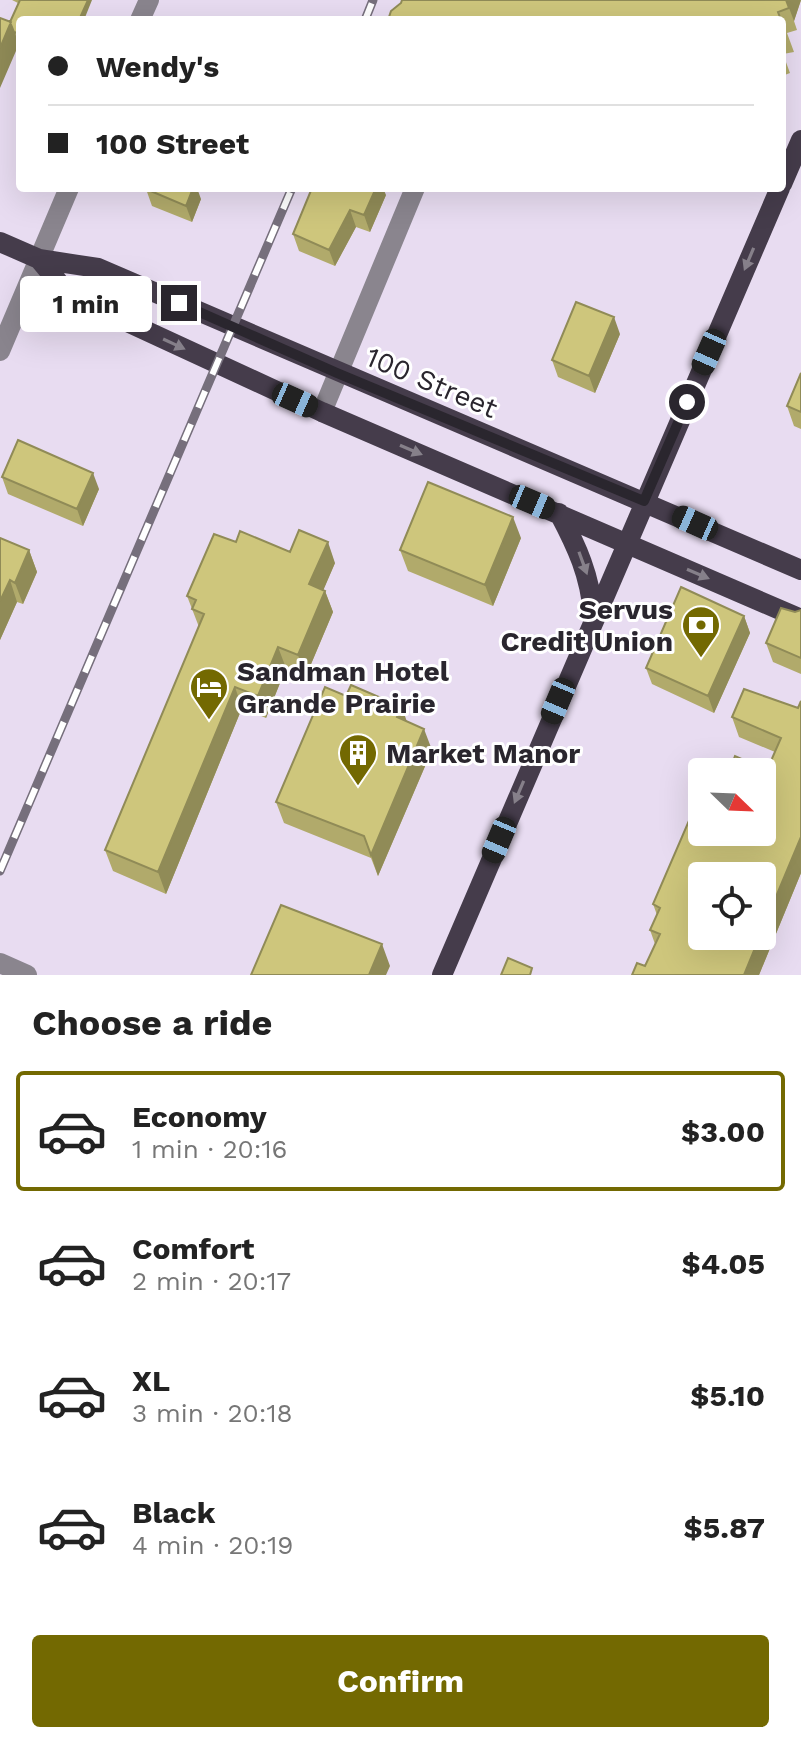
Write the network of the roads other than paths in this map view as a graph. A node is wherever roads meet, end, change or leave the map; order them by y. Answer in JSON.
{"nodes":[{"id":1,"x":801,"y":140,"type":"edge"},
{"id":2,"x":786,"y":174,"type":"edge"},
{"id":3,"x":67,"y":192,"type":"edge"},
{"id":4,"x":413,"y":192,"type":"edge"},
{"id":5,"x":778,"y":192,"type":"edge"},
{"id":6,"x":0,"y":242,"type":"edge"},
{"id":7,"x":39,"y":259,"type":"junction"},
{"id":8,"x":0,"y":351,"type":"edge"},
{"id":9,"x":337,"y":373,"type":"junction"},
{"id":10,"x":322,"y":412,"type":"junction"},
{"id":11,"x":644,"y":501,"type":"junction"},
{"id":12,"x":559,"y":513,"type":"junction"},
{"id":13,"x":626,"y":544,"type":"junction"},
{"id":14,"x":801,"y":570,"type":"edge"},
{"id":15,"x":594,"y":618,"type":"junction"},
{"id":16,"x":801,"y":619,"type":"edge"},
{"id":17,"x":0,"y":963,"type":"edge"},
{"id":18,"x":27,"y":975,"type":"edge"},
{"id":19,"x":442,"y":975,"type":"edge"}],
"edges":[{"from":1,"to":2,"type":"main road"},
{"from":3,"to":7,"type":"street"},
{"from":4,"to":9,"type":"street"},
{"from":5,"to":11,"type":"main road","one_way":true},
{"from":6,"to":7,"type":"main road","name":"100 Street"},
{"from":7,"to":8,"type":"street"},
{"from":7,"to":9,"type":"main road","name":"100 Street"},
{"from":7,"to":10,"type":"main road","name":"100 Street","one_way":true},
{"from":9,"to":10,"type":"street"},
{"from":9,"to":11,"type":"main road","name":"100 Street"},
{"from":10,"to":12,"type":"main road","name":"100 Street","one_way":true},
{"from":11,"to":13,"type":"main road"},
{"from":11,"to":14,"type":"main road","name":"100 Street"},
{"from":12,"to":13,"type":"main road","name":"100 Street"},
{"from":12,"to":15,"type":"main road","one_way":true},
{"from":13,"to":15,"type":"main road"},
{"from":13,"to":16,"type":"main road","name":"100 Street","one_way":true},
{"from":15,"to":19,"type":"main road","one_way":true},
{"from":17,"to":18,"type":"street"}]}
